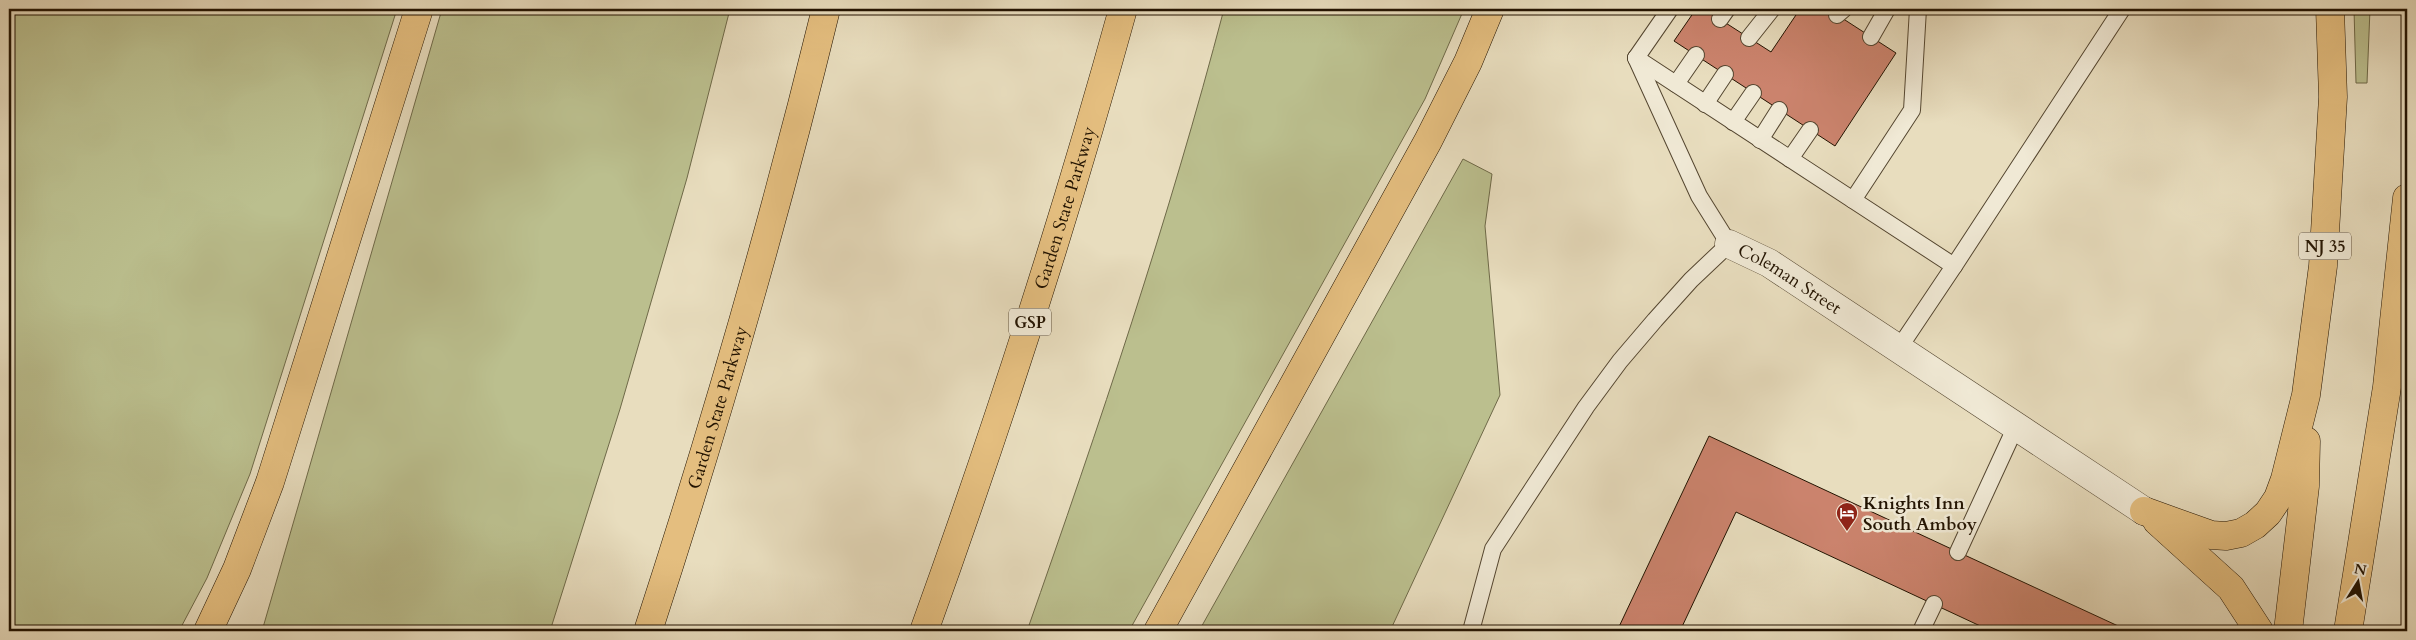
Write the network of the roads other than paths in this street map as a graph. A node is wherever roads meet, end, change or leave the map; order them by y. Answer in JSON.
{"nodes":[{"id":1,"x":419,"y":9,"type":"edge"},
{"id":2,"x":826,"y":9,"type":"edge"},
{"id":3,"x":1123,"y":9,"type":"edge"},
{"id":4,"x":1490,"y":9,"type":"edge"},
{"id":5,"x":1670,"y":9,"type":"edge"},
{"id":6,"x":1772,"y":9,"type":"edge"},
{"id":7,"x":1888,"y":9,"type":"edge"},
{"id":8,"x":1918,"y":9,"type":"edge"},
{"id":9,"x":2122,"y":9,"type":"edge"},
{"id":10,"x":2330,"y":9,"type":"edge"},
{"id":11,"x":1871,"y":37,"type":"dead end"},
{"id":12,"x":1749,"y":38,"type":"dead end"},
{"id":13,"x":1696,"y":55,"type":"dead end"},
{"id":14,"x":1636,"y":58,"type":"junction"},
{"id":15,"x":1725,"y":74,"type":"dead end"},
{"id":16,"x":1676,"y":84,"type":"junction"},
{"id":17,"x":1753,"y":93,"type":"dead end"},
{"id":18,"x":1705,"y":104,"type":"junction"},
{"id":19,"x":1779,"y":110,"type":"dead end"},
{"id":20,"x":1733,"y":122,"type":"junction"},
{"id":21,"x":1810,"y":130,"type":"dead end"},
{"id":22,"x":1760,"y":140,"type":"junction"},
{"id":23,"x":1790,"y":159,"type":"junction"},
{"id":24,"x":2407,"y":198,"type":"edge"},
{"id":25,"x":1853,"y":200,"type":"junction"},
{"id":26,"x":1729,"y":244,"type":"junction"},
{"id":27,"x":1954,"y":266,"type":"junction"},
{"id":28,"x":1899,"y":348,"type":"junction"},
{"id":29,"x":2306,"y":395,"type":"junction"},
{"id":30,"x":2016,"y":426,"type":"junction"},
{"id":31,"x":2144,"y":511,"type":"junction"},
{"id":32,"x":1958,"y":552,"type":"dead end"},
{"id":33,"x":1934,"y":604,"type":"dead end"},
{"id":34,"x":208,"y":631,"type":"edge"},
{"id":35,"x":648,"y":631,"type":"edge"},
{"id":36,"x":924,"y":631,"type":"edge"},
{"id":37,"x":1158,"y":631,"type":"edge"},
{"id":38,"x":1471,"y":631,"type":"edge"},
{"id":39,"x":1921,"y":631,"type":"edge"},
{"id":40,"x":2259,"y":631,"type":"edge"},
{"id":41,"x":2288,"y":631,"type":"edge"},
{"id":42,"x":2348,"y":631,"type":"edge"}],
"edges":[{"from":1,"to":34,"type":"highway"},
{"from":2,"to":35,"type":"highway","name":"Garden State Parkway"},
{"from":3,"to":36,"type":"highway","name":"Garden State Parkway","number":"GSP"},
{"from":4,"to":37,"type":"highway"},
{"from":5,"to":14,"type":"lane"},
{"from":6,"to":12,"type":"lane"},
{"from":7,"to":11,"type":"lane"},
{"from":8,"to":25,"type":"lane"},
{"from":9,"to":27,"type":"lane"},
{"from":10,"to":29,"type":"highway","number":"NJ 35"},
{"from":13,"to":16,"type":"lane"},
{"from":14,"to":16,"type":"lane"},
{"from":14,"to":26,"type":"lane"},
{"from":15,"to":18,"type":"lane"},
{"from":16,"to":18,"type":"lane"},
{"from":17,"to":20,"type":"lane"},
{"from":18,"to":20,"type":"lane"},
{"from":19,"to":22,"type":"lane"},
{"from":20,"to":22,"type":"lane"},
{"from":21,"to":23,"type":"lane"},
{"from":22,"to":23,"type":"lane"},
{"from":23,"to":25,"type":"lane"},
{"from":24,"to":42,"type":"highway"},
{"from":25,"to":27,"type":"lane"},
{"from":26,"to":28,"type":"street","name":"Coleman Street"},
{"from":26,"to":38,"type":"lane","name":"Coleman Street"},
{"from":27,"to":28,"type":"lane"},
{"from":28,"to":30,"type":"street","name":"Coleman Street"},
{"from":29,"to":31,"type":"highway"},
{"from":29,"to":41,"type":"highway","number":"NJ 35"},
{"from":30,"to":31,"type":"street","name":"Coleman Street"},
{"from":30,"to":32,"type":"lane"},
{"from":31,"to":40,"type":"highway"},
{"from":33,"to":39,"type":"lane"}]}
